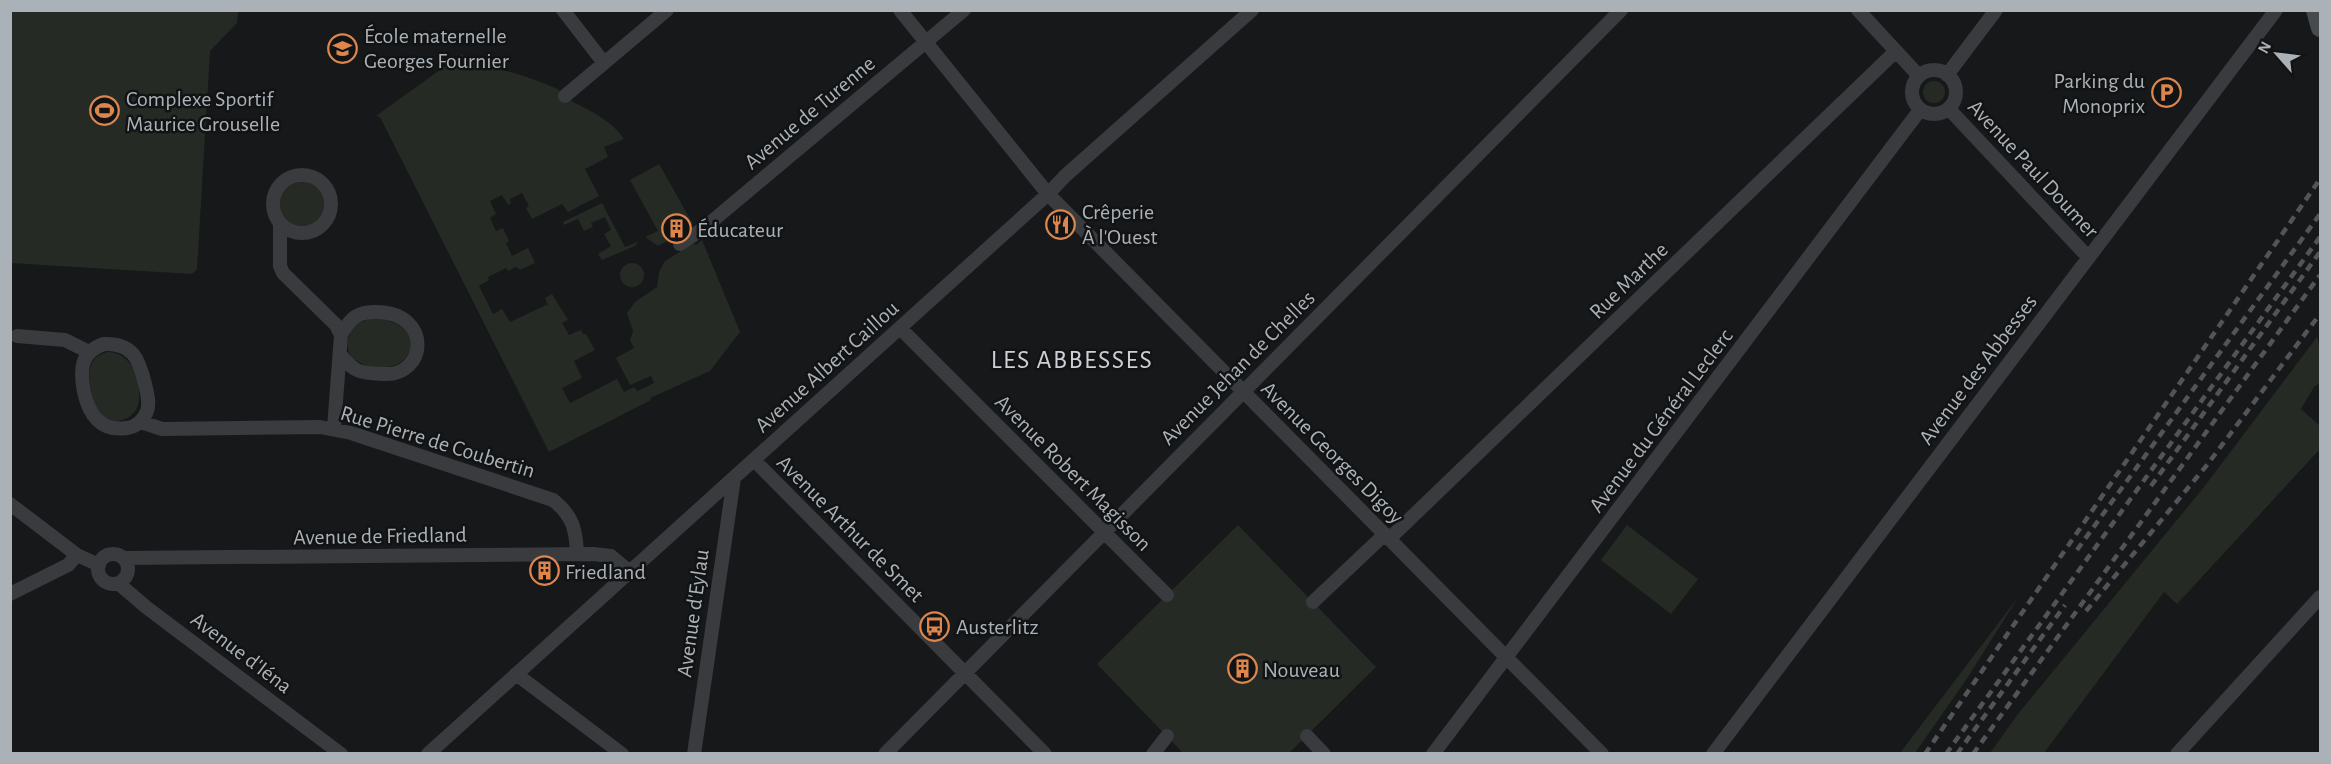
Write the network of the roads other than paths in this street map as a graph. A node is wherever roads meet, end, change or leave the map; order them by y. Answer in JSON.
{"nodes":[{"id":1,"x":563,"y":10,"type":"edge"},
{"id":2,"x":667,"y":10,"type":"edge"},
{"id":3,"x":900,"y":10,"type":"edge"},
{"id":4,"x":964,"y":10,"type":"edge"},
{"id":5,"x":1252,"y":10,"type":"edge"},
{"id":6,"x":1621,"y":10,"type":"edge"},
{"id":7,"x":1858,"y":10,"type":"edge"},
{"id":8,"x":1996,"y":10,"type":"edge"},
{"id":9,"x":2276,"y":10,"type":"edge"},
{"id":10,"x":2315,"y":10,"type":"edge"},
{"id":11,"x":2320,"y":28,"type":"edge"},
{"id":12,"x":926,"y":42,"type":"junction"},
{"id":13,"x":1896,"y":51,"type":"junction"},
{"id":14,"x":604,"y":63,"type":"junction"},
{"id":15,"x":1947,"y":75,"type":"junction"},
{"id":16,"x":1919,"y":76,"type":"junction"},
{"id":17,"x":565,"y":96,"type":"dead end"},
{"id":18,"x":1949,"y":109,"type":"junction"},
{"id":19,"x":1920,"y":110,"type":"junction"},
{"id":20,"x":1048,"y":194,"type":"junction"},
{"id":21,"x":280,"y":223,"type":"junction"},
{"id":22,"x":680,"y":244,"type":"dead end"},
{"id":23,"x":2088,"y":257,"type":"junction"},
{"id":24,"x":900,"y":327,"type":"junction"},
{"id":25,"x":341,"y":335,"type":"junction"},
{"id":26,"x":17,"y":336,"type":"dead end"},
{"id":27,"x":89,"y":352,"type":"junction"},
{"id":28,"x":340,"y":354,"type":"junction"},
{"id":29,"x":1243,"y":390,"type":"junction"},
{"id":30,"x":141,"y":422,"type":"junction"},
{"id":31,"x":334,"y":428,"type":"junction"},
{"id":32,"x":754,"y":460,"type":"junction"},
{"id":33,"x":734,"y":478,"type":"junction"},
{"id":34,"x":10,"y":504,"type":"edge"},
{"id":35,"x":1105,"y":531,"type":"junction"},
{"id":36,"x":1387,"y":536,"type":"junction"},
{"id":37,"x":577,"y":554,"type":"junction"},
{"id":38,"x":77,"y":555,"type":"junction"},
{"id":39,"x":124,"y":558,"type":"junction"},
{"id":40,"x":99,"y":565,"type":"junction"},
{"id":41,"x":630,"y":572,"type":"junction"},
{"id":42,"x":118,"y":583,"type":"junction"},
{"id":43,"x":10,"y":594,"type":"edge"},
{"id":44,"x":1167,"y":595,"type":"dead end"},
{"id":45,"x":2320,"y":597,"type":"edge"},
{"id":46,"x":1313,"y":602,"type":"dead end"},
{"id":47,"x":1507,"y":657,"type":"junction"},
{"id":48,"x":965,"y":672,"type":"junction"},
{"id":49,"x":516,"y":674,"type":"junction"},
{"id":50,"x":1167,"y":736,"type":"dead end"},
{"id":51,"x":1307,"y":736,"type":"dead end"},
{"id":52,"x":341,"y":753,"type":"edge"},
{"id":53,"x":428,"y":753,"type":"edge"},
{"id":54,"x":622,"y":753,"type":"edge"},
{"id":55,"x":694,"y":753,"type":"edge"},
{"id":56,"x":885,"y":753,"type":"edge"},
{"id":57,"x":1045,"y":753,"type":"edge"},
{"id":58,"x":1154,"y":753,"type":"edge"},
{"id":59,"x":1324,"y":753,"type":"edge"},
{"id":60,"x":1433,"y":753,"type":"edge"},
{"id":61,"x":1602,"y":753,"type":"edge"},
{"id":62,"x":1713,"y":753,"type":"edge"},
{"id":63,"x":2176,"y":753,"type":"edge"}],
"edges":[{"from":1,"to":14,"type":"street"},
{"from":2,"to":14,"type":"street"},
{"from":3,"to":12,"type":"street","name":"Avenue Georges Digoy"},
{"from":4,"to":12,"type":"street","name":"Avenue de Turenne"},
{"from":5,"to":20,"type":"street","name":"Avenue Albert Caillou"},
{"from":6,"to":29,"type":"street","name":"Avenue Jehan de Chelles"},
{"from":7,"to":13,"type":"street"},
{"from":8,"to":15,"type":"street"},
{"from":9,"to":23,"type":"street","name":"Avenue des Abbesses"},
{"from":10,"to":11,"type":"street"},
{"from":12,"to":20,"type":"street","name":"Avenue Georges Digoy"},
{"from":12,"to":22,"type":"street","name":"Avenue de Turenne"},
{"from":13,"to":16,"type":"street"},
{"from":13,"to":36,"type":"street","name":"Rue Marthe"},
{"from":14,"to":17,"type":"street"},
{"from":15,"to":16,"type":"street"},
{"from":15,"to":18,"type":"street"},
{"from":16,"to":19,"type":"street"},
{"from":18,"to":19,"type":"street"},
{"from":18,"to":23,"type":"street","name":"Avenue Paul Doumer"},
{"from":19,"to":47,"type":"street","name":"Avenue du Général Leclerc"},
{"from":20,"to":24,"type":"street","name":"Avenue Albert Caillou"},
{"from":20,"to":29,"type":"street","name":"Avenue Georges Digoy"},
{"from":21,"to":21,"type":"street"},
{"from":21,"to":25,"type":"street"},
{"from":23,"to":62,"type":"street","name":"Avenue des Abbesses"},
{"from":24,"to":32,"type":"street","name":"Avenue Albert Caillou"},
{"from":24,"to":35,"type":"street","name":"Avenue Robert Magisson"},
{"from":25,"to":28,"type":"street"},
{"from":25,"to":28,"type":"street"},
{"from":26,"to":27,"type":"street"},
{"from":27,"to":30,"type":"street"},
{"from":27,"to":30,"type":"street","name":"Rue Pierre de Coubertin"},
{"from":28,"to":31,"type":"street"},
{"from":29,"to":35,"type":"street","name":"Avenue Jehan de Chelles"},
{"from":29,"to":36,"type":"street","name":"Avenue Georges Digoy"},
{"from":30,"to":31,"type":"street","name":"Rue Pierre de Coubertin"},
{"from":31,"to":37,"type":"street","name":"Rue Pierre de Coubertin"},
{"from":32,"to":33,"type":"street","name":"Avenue Albert Caillou"},
{"from":32,"to":48,"type":"street","name":"Avenue Arthur de Smet"},
{"from":33,"to":41,"type":"street","name":"Avenue Albert Caillou"},
{"from":33,"to":55,"type":"street","name":"Avenue d'Eylau"},
{"from":34,"to":38,"type":"street"},
{"from":35,"to":44,"type":"street","name":"Avenue Robert Magisson"},
{"from":35,"to":48,"type":"street","name":"Avenue Jehan de Chelles"},
{"from":36,"to":46,"type":"street","name":"Rue Marthe"},
{"from":36,"to":47,"type":"street","name":"Avenue Georges Digoy"},
{"from":37,"to":39,"type":"street","name":"Avenue de Friedland"},
{"from":37,"to":41,"type":"street","name":"Avenue de Friedland"},
{"from":38,"to":40,"type":"street"},
{"from":38,"to":43,"type":"street"},
{"from":39,"to":40,"type":"street"},
{"from":39,"to":42,"type":"street"},
{"from":40,"to":42,"type":"street"},
{"from":41,"to":49,"type":"street","name":"Avenue Albert Caillou"},
{"from":42,"to":52,"type":"street","name":"Avenue d'Iéna"},
{"from":45,"to":63,"type":"street"},
{"from":47,"to":60,"type":"street","name":"Avenue du Général Leclerc"},
{"from":47,"to":61,"type":"street","name":"Avenue Georges Digoy"},
{"from":48,"to":56,"type":"street","name":"Avenue Jehan de Chelles"},
{"from":48,"to":57,"type":"street","name":"Avenue Arthur de Smet"},
{"from":49,"to":53,"type":"street","name":"Avenue Albert Caillou"},
{"from":49,"to":54,"type":"street"},
{"from":50,"to":58,"type":"street"},
{"from":51,"to":59,"type":"street"}]}
